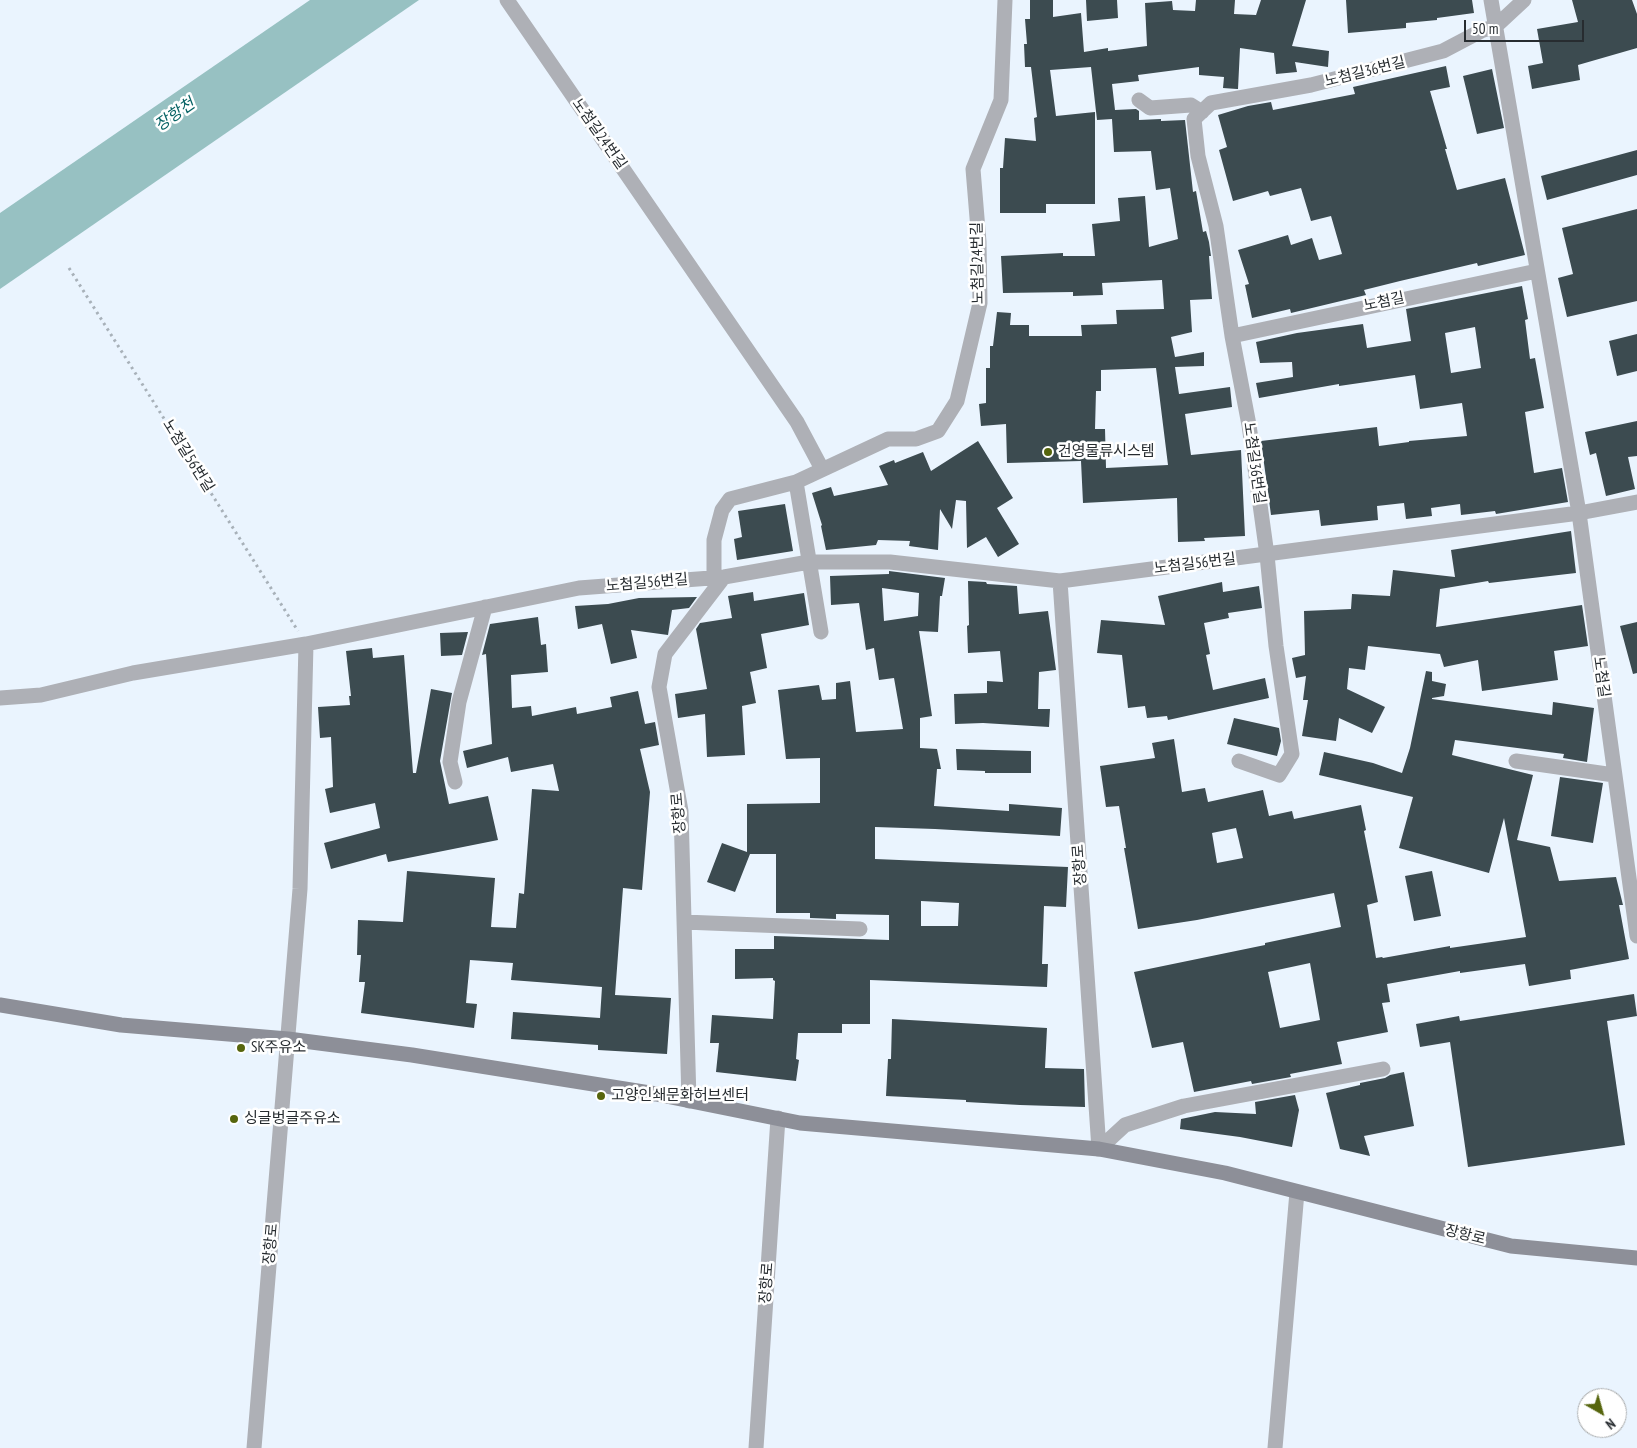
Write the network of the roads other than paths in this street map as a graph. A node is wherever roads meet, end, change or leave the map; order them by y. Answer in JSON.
{"nodes":[{"id":1,"x":507,"y":0,"type":"edge"},
{"id":2,"x":1005,"y":0,"type":"edge"},
{"id":3,"x":1491,"y":0,"type":"edge"},
{"id":4,"x":1524,"y":0,"type":"edge"},
{"id":5,"x":1496,"y":26,"type":"junction"},
{"id":6,"x":1139,"y":100,"type":"dead end"},
{"id":7,"x":1202,"y":112,"type":"junction"},
{"id":8,"x":1537,"y":271,"type":"junction"},
{"id":9,"x":1232,"y":336,"type":"junction"},
{"id":10,"x":822,"y":469,"type":"junction"},
{"id":11,"x":796,"y":482,"type":"junction"},
{"id":12,"x":1637,"y":502,"type":"edge"},
{"id":13,"x":1579,"y":513,"type":"junction"},
{"id":14,"x":1266,"y":555,"type":"junction"},
{"id":15,"x":809,"y":562,"type":"junction"},
{"id":16,"x":719,"y":577,"type":"junction"},
{"id":17,"x":1060,"y":581,"type":"junction"},
{"id":18,"x":485,"y":607,"type":"junction"},
{"id":19,"x":821,"y":632,"type":"dead end"},
{"id":20,"x":306,"y":644,"type":"junction"},
{"id":21,"x":0,"y":698,"type":"edge"},
{"id":22,"x":1239,"y":761,"type":"dead end"},
{"id":23,"x":1516,"y":761,"type":"dead end"},
{"id":24,"x":1614,"y":775,"type":"junction"},
{"id":25,"x":455,"y":782,"type":"dead end"},
{"id":26,"x":1630,"y":840,"type":"edge"},
{"id":27,"x":684,"y":922,"type":"junction"},
{"id":28,"x":860,"y":928,"type":"dead end"},
{"id":29,"x":1637,"y":936,"type":"edge"},
{"id":30,"x":0,"y":1005,"type":"edge"},
{"id":31,"x":288,"y":1039,"type":"junction"},
{"id":32,"x":1383,"y":1069,"type":"dead end"},
{"id":33,"x":689,"y":1101,"type":"junction"},
{"id":34,"x":778,"y":1118,"type":"junction"},
{"id":35,"x":1100,"y":1150,"type":"junction"},
{"id":36,"x":1297,"y":1192,"type":"junction"},
{"id":37,"x":1637,"y":1258,"type":"edge"},
{"id":38,"x":254,"y":1448,"type":"edge"},
{"id":39,"x":756,"y":1448,"type":"edge"},
{"id":40,"x":1275,"y":1448,"type":"edge"}],
"edges":[{"from":1,"to":10,"type":"street","name":"노첨길24번길"},
{"from":2,"to":10,"type":"street","name":"노첨길24번길"},
{"from":3,"to":5,"type":"street","name":"노첨길"},
{"from":4,"to":5,"type":"street"},
{"from":5,"to":7,"type":"street","name":"노첨길36번길"},
{"from":5,"to":8,"type":"street","name":"노첨길"},
{"from":6,"to":7,"type":"street"},
{"from":7,"to":9,"type":"street","name":"노첨길36번길"},
{"from":8,"to":9,"type":"street","name":"노첨길"},
{"from":8,"to":13,"type":"street","name":"노첨길"},
{"from":9,"to":14,"type":"street","name":"노첨길36번길"},
{"from":10,"to":11,"type":"street","name":"노첨길24번길"},
{"from":11,"to":15,"type":"street"},
{"from":11,"to":16,"type":"street","name":"노첨길24번길"},
{"from":12,"to":13,"type":"street"},
{"from":13,"to":14,"type":"street","name":"노첨길56번길"},
{"from":13,"to":24,"type":"street","name":"노첨길"},
{"from":14,"to":17,"type":"street","name":"노첨길56번길"},
{"from":14,"to":22,"type":"street","name":"노첨길36번길"},
{"from":15,"to":16,"type":"street","name":"노첨길56번길"},
{"from":15,"to":17,"type":"street","name":"노첨길56번길"},
{"from":15,"to":19,"type":"street"},
{"from":16,"to":18,"type":"street","name":"노첨길56번길"},
{"from":16,"to":27,"type":"street","name":"장항로"},
{"from":17,"to":35,"type":"street","name":"장항로"},
{"from":18,"to":20,"type":"street","name":"노첨길56번길"},
{"from":18,"to":25,"type":"street"},
{"from":20,"to":21,"type":"street","name":"노첨길56번길"},
{"from":20,"to":31,"type":"street","name":"장항로"},
{"from":23,"to":24,"type":"street"},
{"from":24,"to":26,"type":"street","name":"노첨길"},
{"from":26,"to":29,"type":"street","name":"노첨길"},
{"from":27,"to":28,"type":"street"},
{"from":27,"to":33,"type":"street","name":"장항로"},
{"from":30,"to":31,"type":"main road","name":"장항로"},
{"from":31,"to":33,"type":"main road","name":"장항로"},
{"from":31,"to":38,"type":"street","name":"장항로"},
{"from":32,"to":35,"type":"street"},
{"from":33,"to":34,"type":"main road","name":"장항로"},
{"from":34,"to":35,"type":"main road","name":"장항로"},
{"from":34,"to":39,"type":"street","name":"장항로"},
{"from":35,"to":36,"type":"main road","name":"장항로"},
{"from":36,"to":37,"type":"main road","name":"장항로"},
{"from":36,"to":40,"type":"street"}]}
